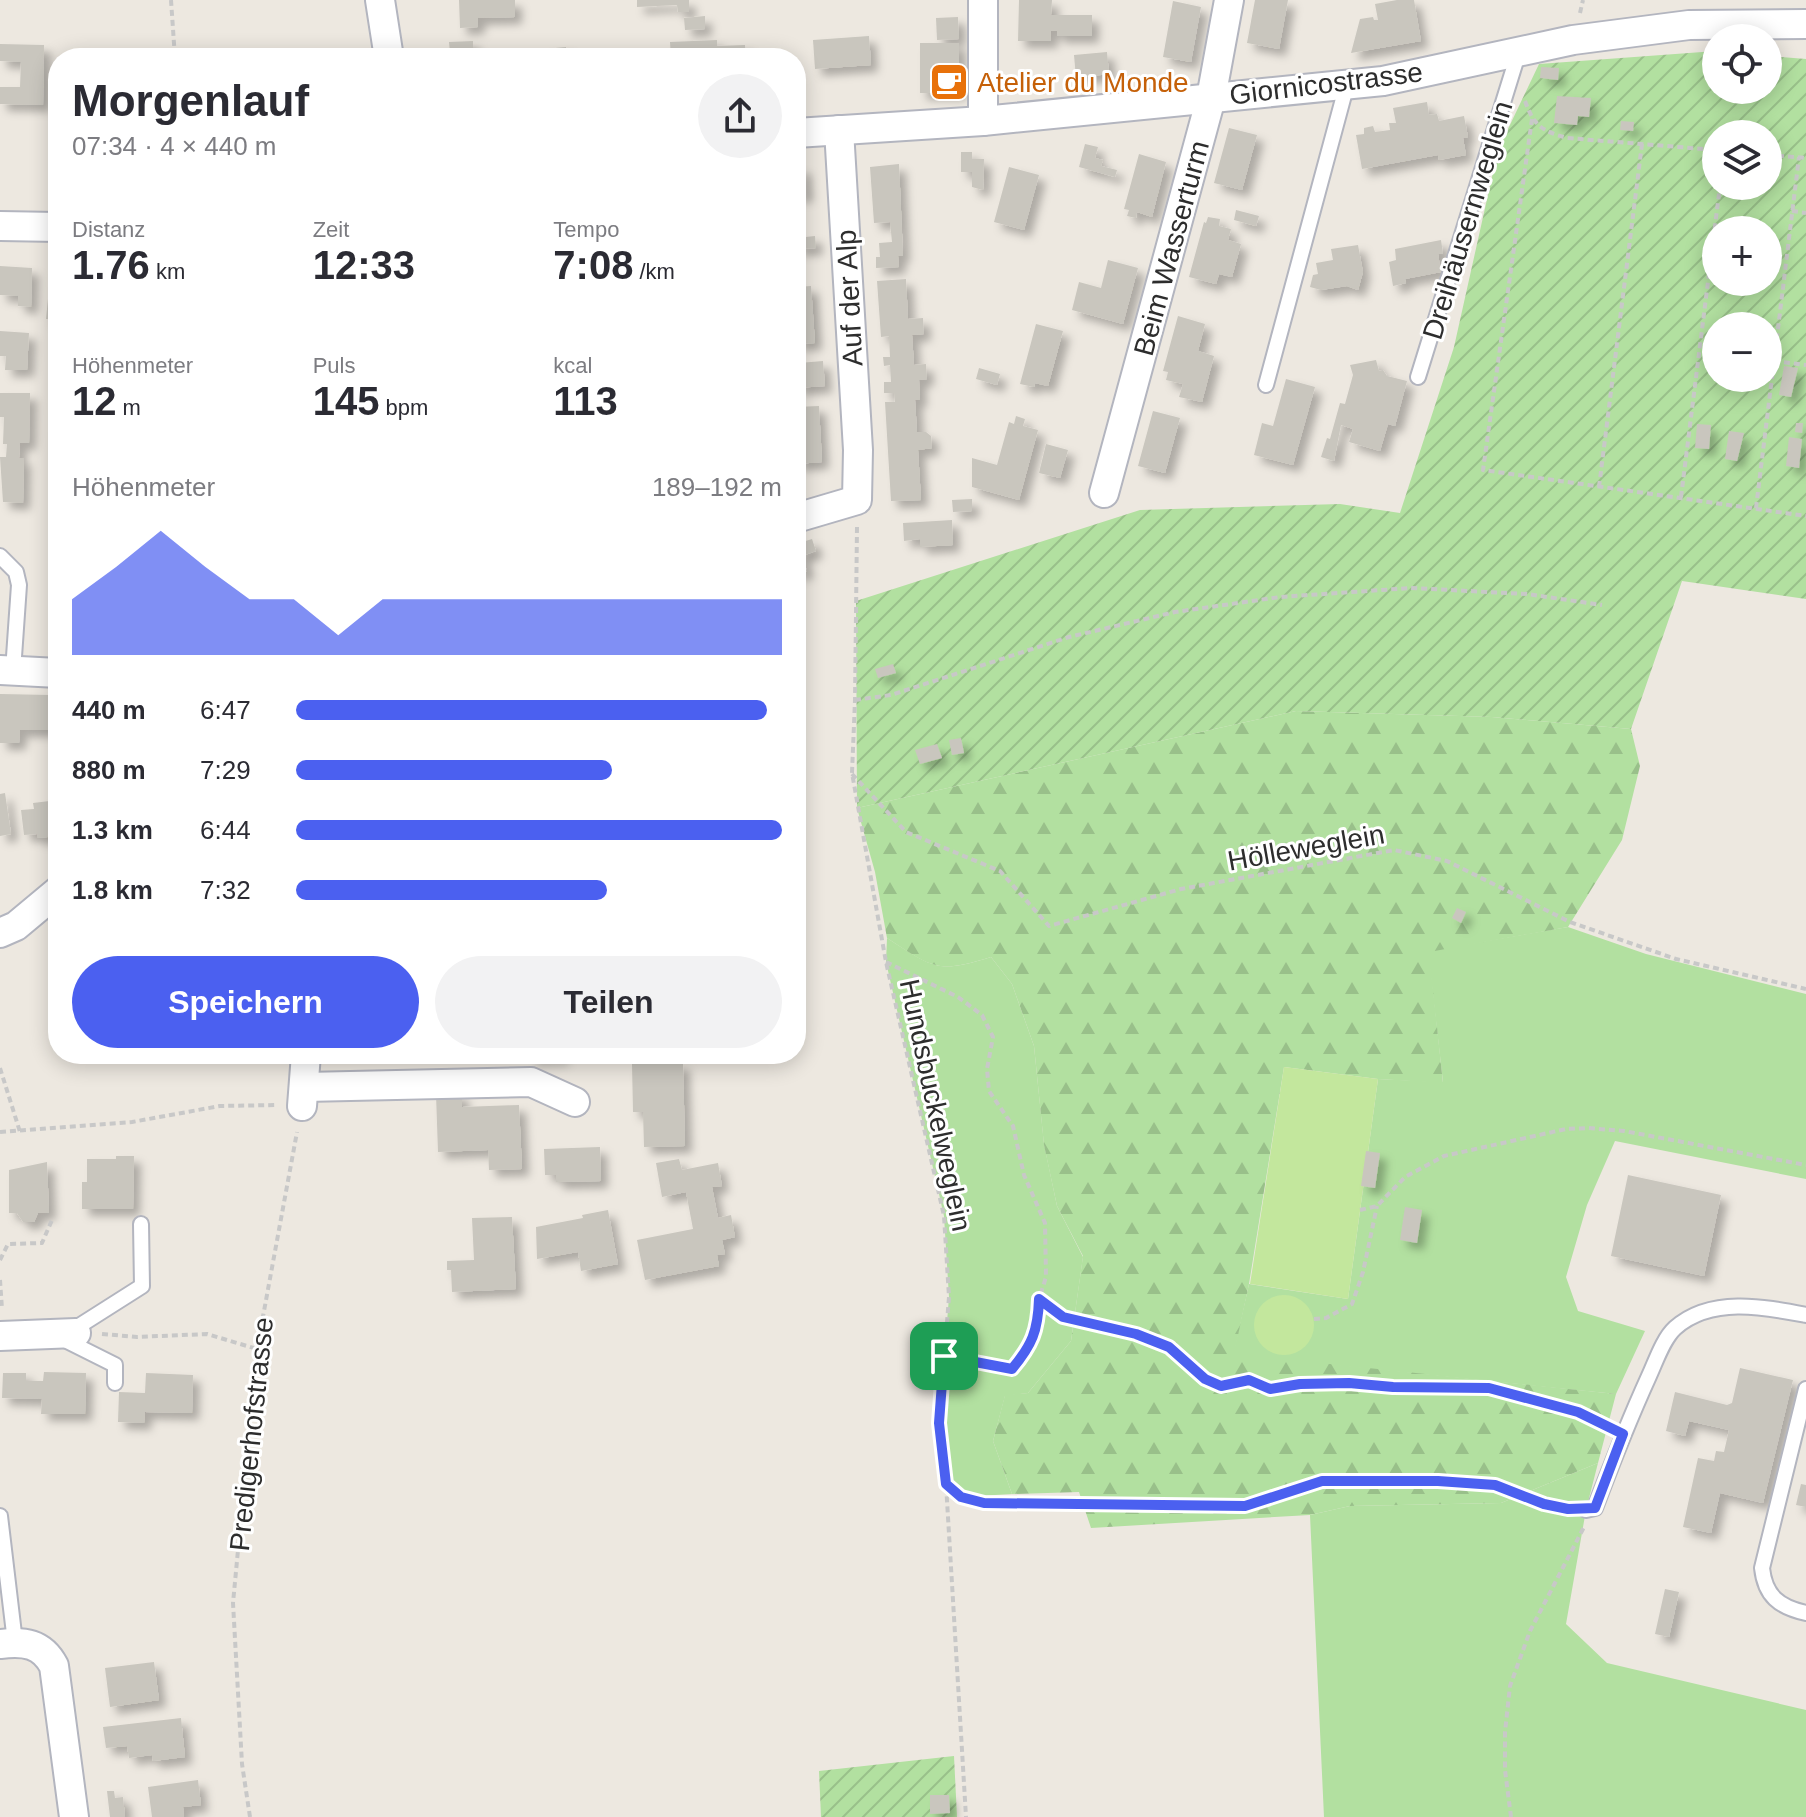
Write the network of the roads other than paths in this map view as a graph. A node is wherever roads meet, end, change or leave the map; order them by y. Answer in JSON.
{"nodes":[{"id":1,"x":380,"y":0,"type":"edge"},
{"id":2,"x":983,"y":0,"type":"edge"},
{"id":3,"x":1229,"y":0,"type":"edge"},
{"id":4,"x":1806,"y":24,"type":"edge"},
{"id":5,"x":387,"y":48,"type":"edge"},
{"id":6,"x":1515,"y":58,"type":"junction"},
{"id":7,"x":1347,"y":84,"type":"junction"},
{"id":8,"x":1211,"y":98,"type":"junction"},
{"id":9,"x":983,"y":121,"type":"junction"},
{"id":10,"x":839,"y":130,"type":"junction"},
{"id":11,"x":806,"y":132,"type":"edge"},
{"id":12,"x":0,"y":226,"type":"edge"},
{"id":13,"x":48,"y":227,"type":"edge"},
{"id":14,"x":1418,"y":377,"type":"dead end"},
{"id":15,"x":1266,"y":385,"type":"dead end"},
{"id":16,"x":1104,"y":493,"type":"dead end"},
{"id":17,"x":806,"y":515,"type":"edge"},
{"id":18,"x":0,"y":556,"type":"edge"},
{"id":19,"x":6,"y":670,"type":"edge"},
{"id":20,"x":48,"y":672,"type":"edge"},
{"id":21,"x":48,"y":899,"type":"edge"},
{"id":22,"x":0,"y":933,"type":"edge"},
{"id":23,"x":304,"y":1064,"type":"edge"},
{"id":24,"x":575,"y":1102,"type":"dead end"},
{"id":25,"x":141,"y":1224,"type":"dead end"},
{"id":26,"x":1806,"y":1315,"type":"edge"},
{"id":27,"x":65,"y":1333,"type":"junction"},
{"id":28,"x":0,"y":1336,"type":"edge"},
{"id":29,"x":115,"y":1383,"type":"dead end"},
{"id":30,"x":1806,"y":1389,"type":"edge"},
{"id":31,"x":1590,"y":1509,"type":"road end"},
{"id":32,"x":0,"y":1516,"type":"edge"},
{"id":33,"x":1806,"y":1613,"type":"edge"},
{"id":34,"x":8,"y":1643,"type":"edge"},
{"id":35,"x":74,"y":1817,"type":"edge"}],
"edges":[{"from":1,"to":5,"type":"street"},
{"from":2,"to":9,"type":"street"},
{"from":3,"to":8,"type":"street","name":"Beim Wasserturm"},
{"from":4,"to":6,"type":"street","name":"Giornicostrasse"},
{"from":6,"to":7,"type":"street","name":"Giornicostrasse"},
{"from":6,"to":14,"type":"lane","name":"Dreihäusernweglein"},
{"from":7,"to":8,"type":"street","name":"Giornicostrasse"},
{"from":7,"to":15,"type":"lane"},
{"from":8,"to":9,"type":"street","name":"Giornicostrasse"},
{"from":8,"to":16,"type":"street","name":"Beim Wasserturm"},
{"from":9,"to":10,"type":"street","name":"Giornicostrasse"},
{"from":10,"to":11,"type":"street","name":"Giornicostrasse"},
{"from":10,"to":17,"type":"street","name":"Auf der Alp"},
{"from":12,"to":13,"type":"street"},
{"from":18,"to":19,"type":"lane"},
{"from":19,"to":20,"type":"street"},
{"from":21,"to":22,"type":"street"},
{"from":23,"to":24,"type":"street"},
{"from":25,"to":27,"type":"lane"},
{"from":26,"to":31,"type":"lane"},
{"from":27,"to":28,"type":"street"},
{"from":27,"to":29,"type":"lane"},
{"from":30,"to":33,"type":"lane"},
{"from":32,"to":34,"type":"lane"},
{"from":34,"to":35,"type":"street"}]}
